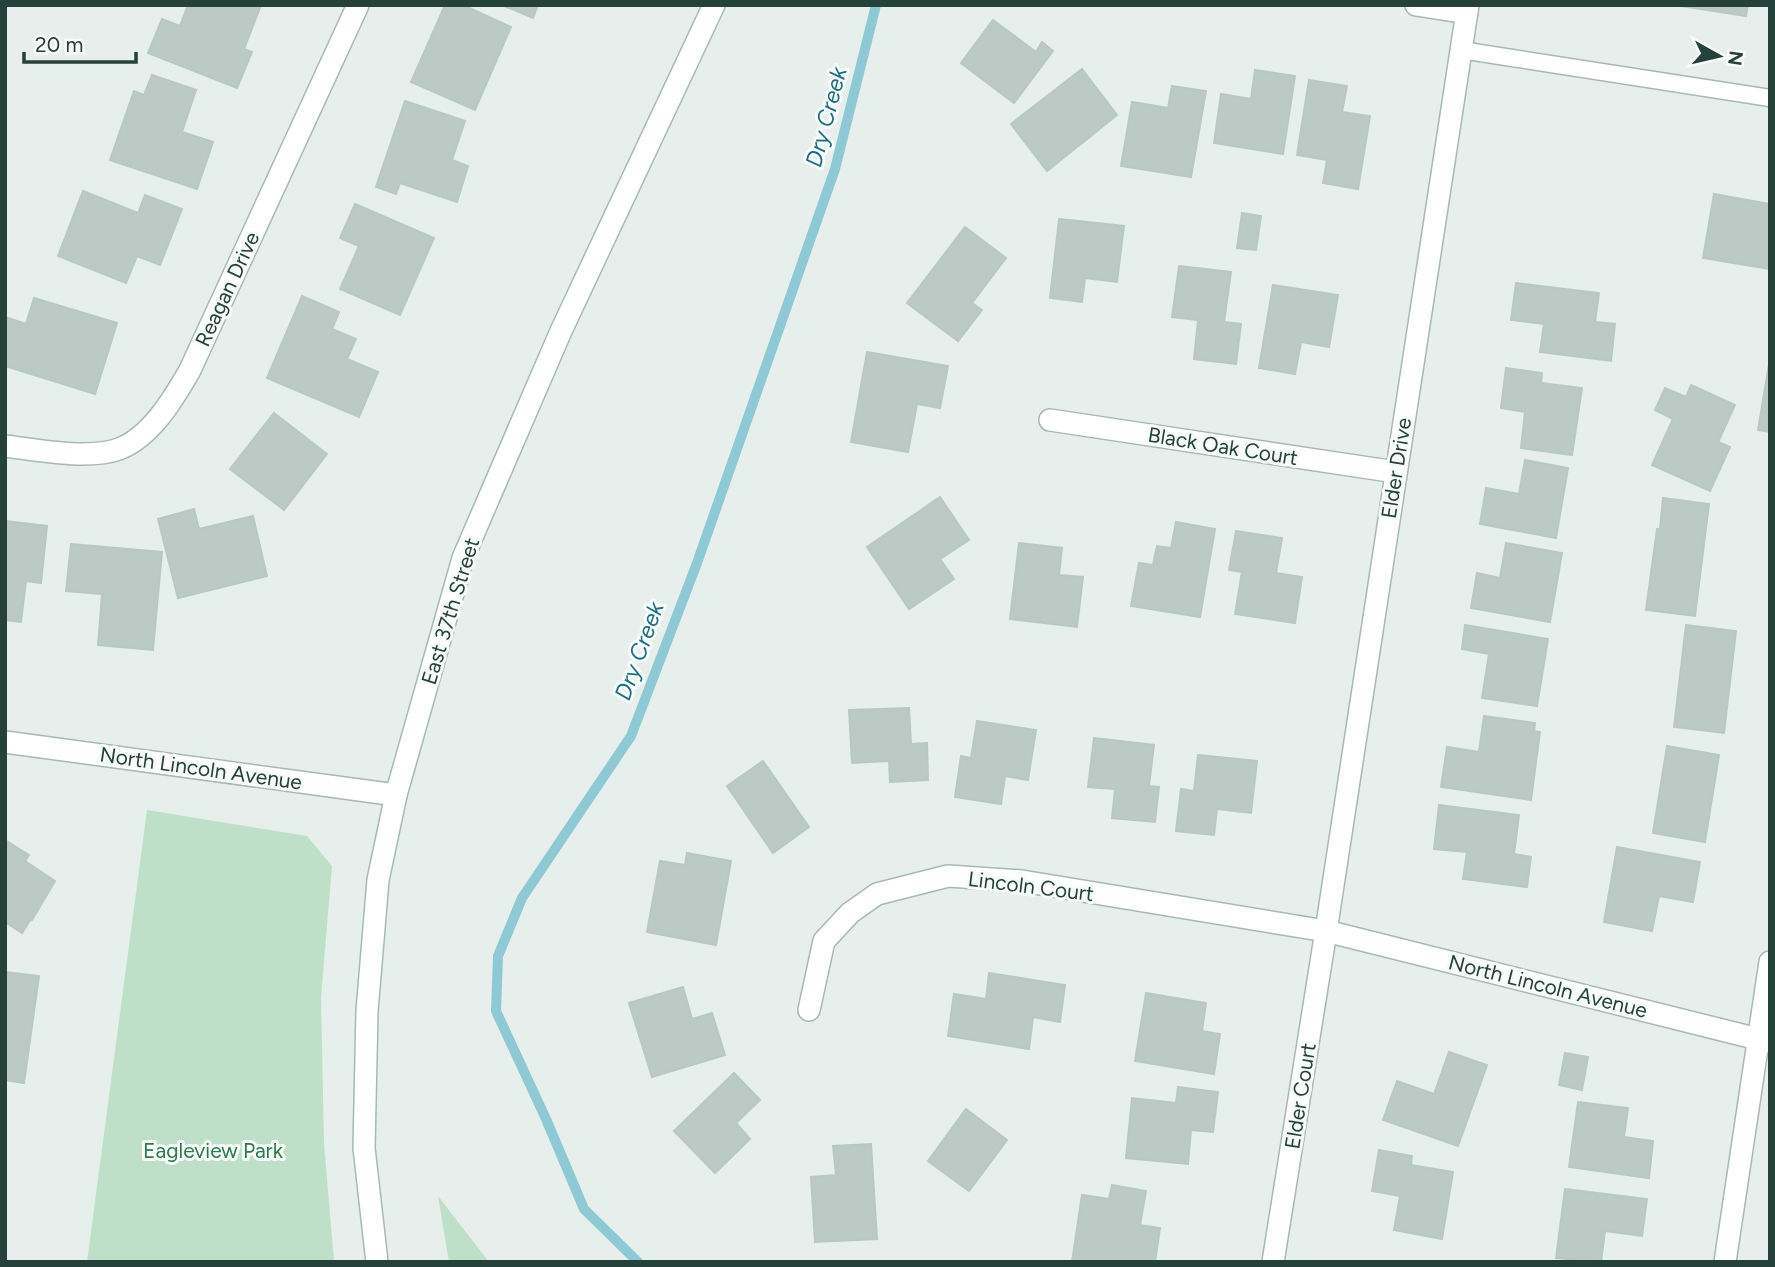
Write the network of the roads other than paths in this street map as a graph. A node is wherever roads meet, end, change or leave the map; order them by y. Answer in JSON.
{"nodes":[{"id":1,"x":358,"y":5,"type":"edge"},
{"id":2,"x":714,"y":5,"type":"edge"},
{"id":3,"x":1416,"y":5,"type":"edge"},
{"id":4,"x":1468,"y":9,"type":"edge"},
{"id":5,"x":1461,"y":50,"type":"junction"},
{"id":6,"x":1770,"y":98,"type":"edge"},
{"id":7,"x":1049,"y":420,"type":"dead end"},
{"id":8,"x":5,"y":446,"type":"edge"},
{"id":9,"x":1396,"y":472,"type":"junction"},
{"id":10,"x":5,"y":742,"type":"edge"},
{"id":11,"x":396,"y":795,"type":"junction"},
{"id":12,"x":1326,"y":931,"type":"junction"},
{"id":13,"x":1770,"y":962,"type":"edge"},
{"id":14,"x":809,"y":1010,"type":"dead end"},
{"id":15,"x":1764,"y":1040,"type":"edge"},
{"id":16,"x":377,"y":1262,"type":"edge"},
{"id":17,"x":1273,"y":1262,"type":"edge"},
{"id":18,"x":1725,"y":1262,"type":"edge"}],
"edges":[{"from":1,"to":8,"type":"street","name":"Reagan Drive"},
{"from":2,"to":11,"type":"street","name":"East 37th Street"},
{"from":3,"to":4,"type":"street"},
{"from":4,"to":5,"type":"street","name":"Elder Drive"},
{"from":5,"to":6,"type":"lane"},
{"from":5,"to":9,"type":"street","name":"Elder Drive"},
{"from":7,"to":9,"type":"street","name":"Black Oak Court"},
{"from":9,"to":12,"type":"street","name":"Elder Drive"},
{"from":10,"to":11,"type":"street","name":"North Lincoln Avenue"},
{"from":11,"to":16,"type":"street","name":"East 37th Street"},
{"from":12,"to":14,"type":"street","name":"Lincoln Court"},
{"from":12,"to":15,"type":"street","name":"North Lincoln Avenue"},
{"from":12,"to":17,"type":"street","name":"Elder Court"},
{"from":13,"to":15,"type":"street"},
{"from":15,"to":18,"type":"street"}]}
